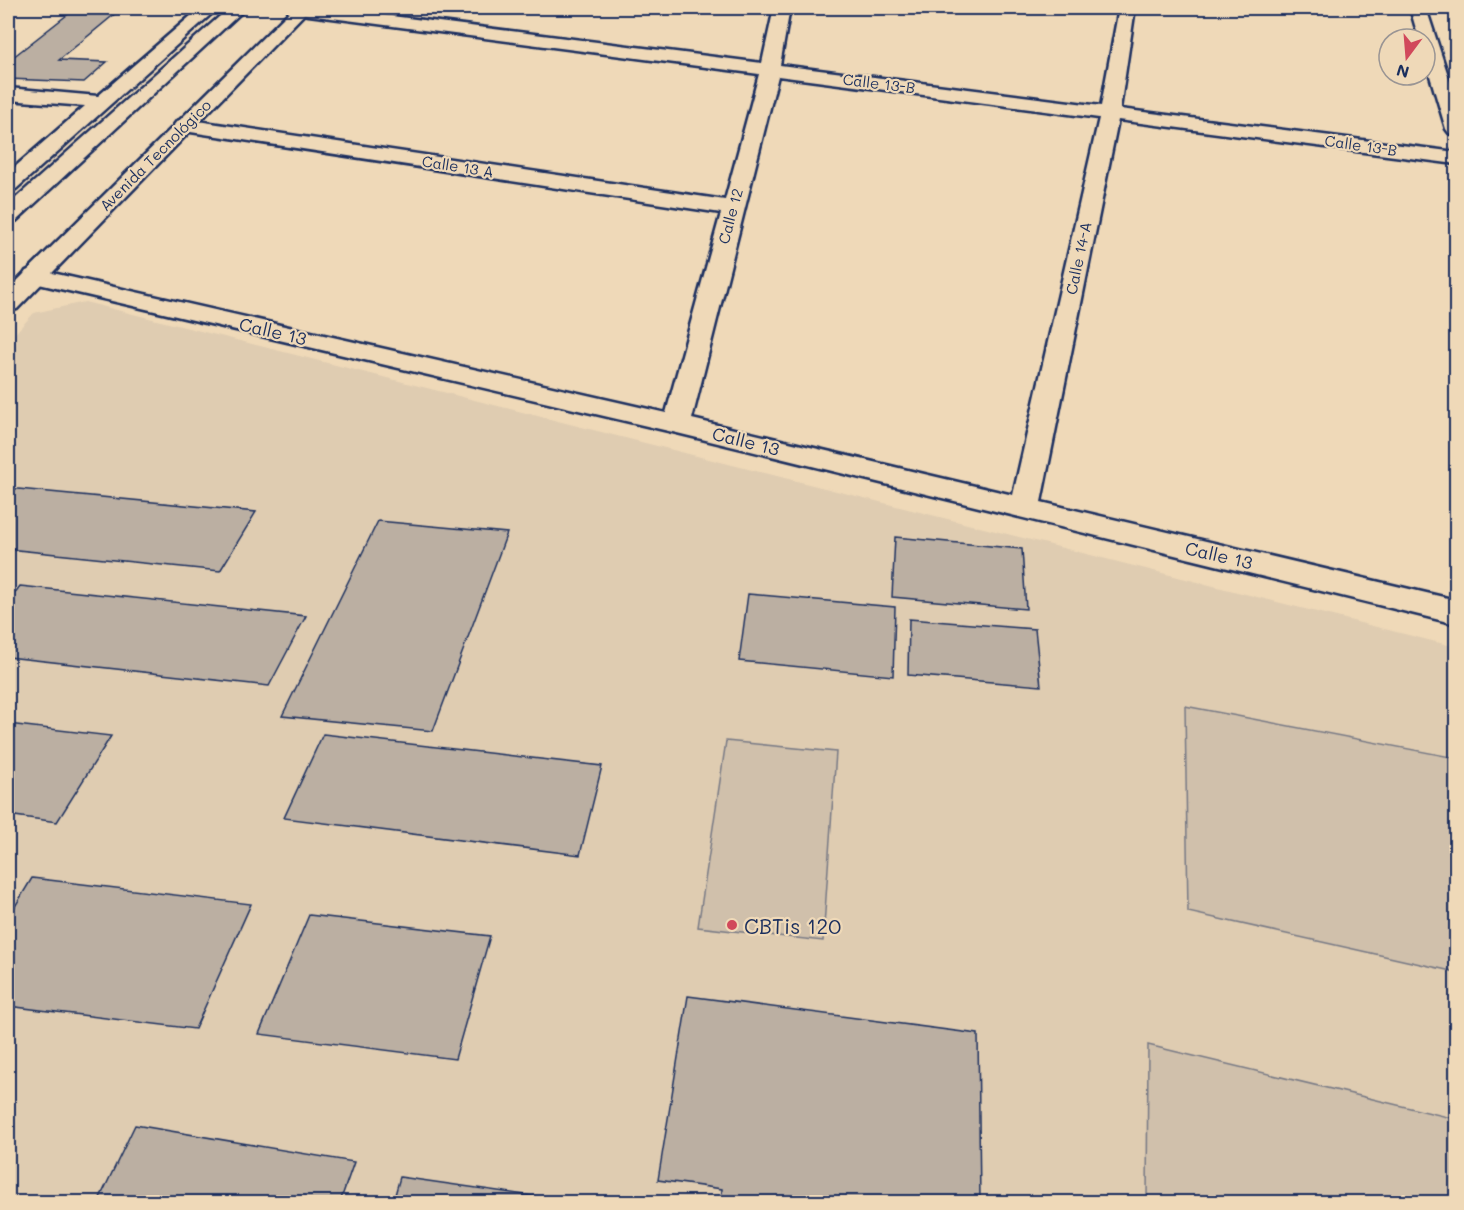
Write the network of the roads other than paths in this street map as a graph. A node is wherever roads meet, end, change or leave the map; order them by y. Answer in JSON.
{"nodes":[{"id":1,"x":210,"y":8,"type":"edge"},
{"id":2,"x":238,"y":8,"type":"edge"},
{"id":3,"x":302,"y":8,"type":"edge"},
{"id":4,"x":782,"y":8,"type":"edge"},
{"id":5,"x":1127,"y":8,"type":"edge"},
{"id":6,"x":1418,"y":8,"type":"edge"},
{"id":7,"x":188,"y":27,"type":"junction"},
{"id":8,"x":215,"y":28,"type":"junction"},
{"id":9,"x":770,"y":69,"type":"junction"},
{"id":10,"x":8,"y":94,"type":"edge"},
{"id":11,"x":102,"y":102,"type":"junction"},
{"id":12,"x":1110,"y":111,"type":"junction"},
{"id":13,"x":184,"y":125,"type":"junction"},
{"id":14,"x":1456,"y":129,"type":"edge"},
{"id":15,"x":1456,"y":158,"type":"edge"},
{"id":16,"x":8,"y":184,"type":"edge"},
{"id":17,"x":732,"y":208,"type":"junction"},
{"id":18,"x":8,"y":216,"type":"edge"},
{"id":19,"x":35,"y":276,"type":"junction"},
{"id":20,"x":8,"y":304,"type":"edge"},
{"id":21,"x":677,"y":424,"type":"junction"},
{"id":22,"x":1025,"y":508,"type":"junction"},
{"id":23,"x":1456,"y":612,"type":"edge"}],
"edges":[{"from":1,"to":7,"type":"street"},
{"from":2,"to":8,"type":"street"},
{"from":3,"to":9,"type":"street","name":"Calle 13-B"},
{"from":3,"to":13,"type":"street","name":"Avenida Tecnológico"},
{"from":4,"to":9,"type":"street","name":"Calle 12"},
{"from":5,"to":12,"type":"street","name":"Calle 14-A"},
{"from":6,"to":14,"type":"street"},
{"from":7,"to":8,"type":"street"},
{"from":7,"to":11,"type":"street"},
{"from":8,"to":18,"type":"street"},
{"from":9,"to":12,"type":"street","name":"Calle 13-B"},
{"from":9,"to":17,"type":"street","name":"Calle 12"},
{"from":10,"to":11,"type":"street"},
{"from":11,"to":16,"type":"street"},
{"from":12,"to":15,"type":"street","name":"Calle 13-B"},
{"from":12,"to":22,"type":"street","name":"Calle 14-A"},
{"from":13,"to":17,"type":"street","name":"Calle 13 A"},
{"from":13,"to":19,"type":"street","name":"Avenida Tecnológico"},
{"from":17,"to":21,"type":"street","name":"Calle 12"},
{"from":19,"to":20,"type":"street","name":"Avenida Tecnológico"},
{"from":19,"to":21,"type":"street","name":"Calle 13"},
{"from":21,"to":22,"type":"street","name":"Calle 13"},
{"from":22,"to":23,"type":"street","name":"Calle 13"}]}
